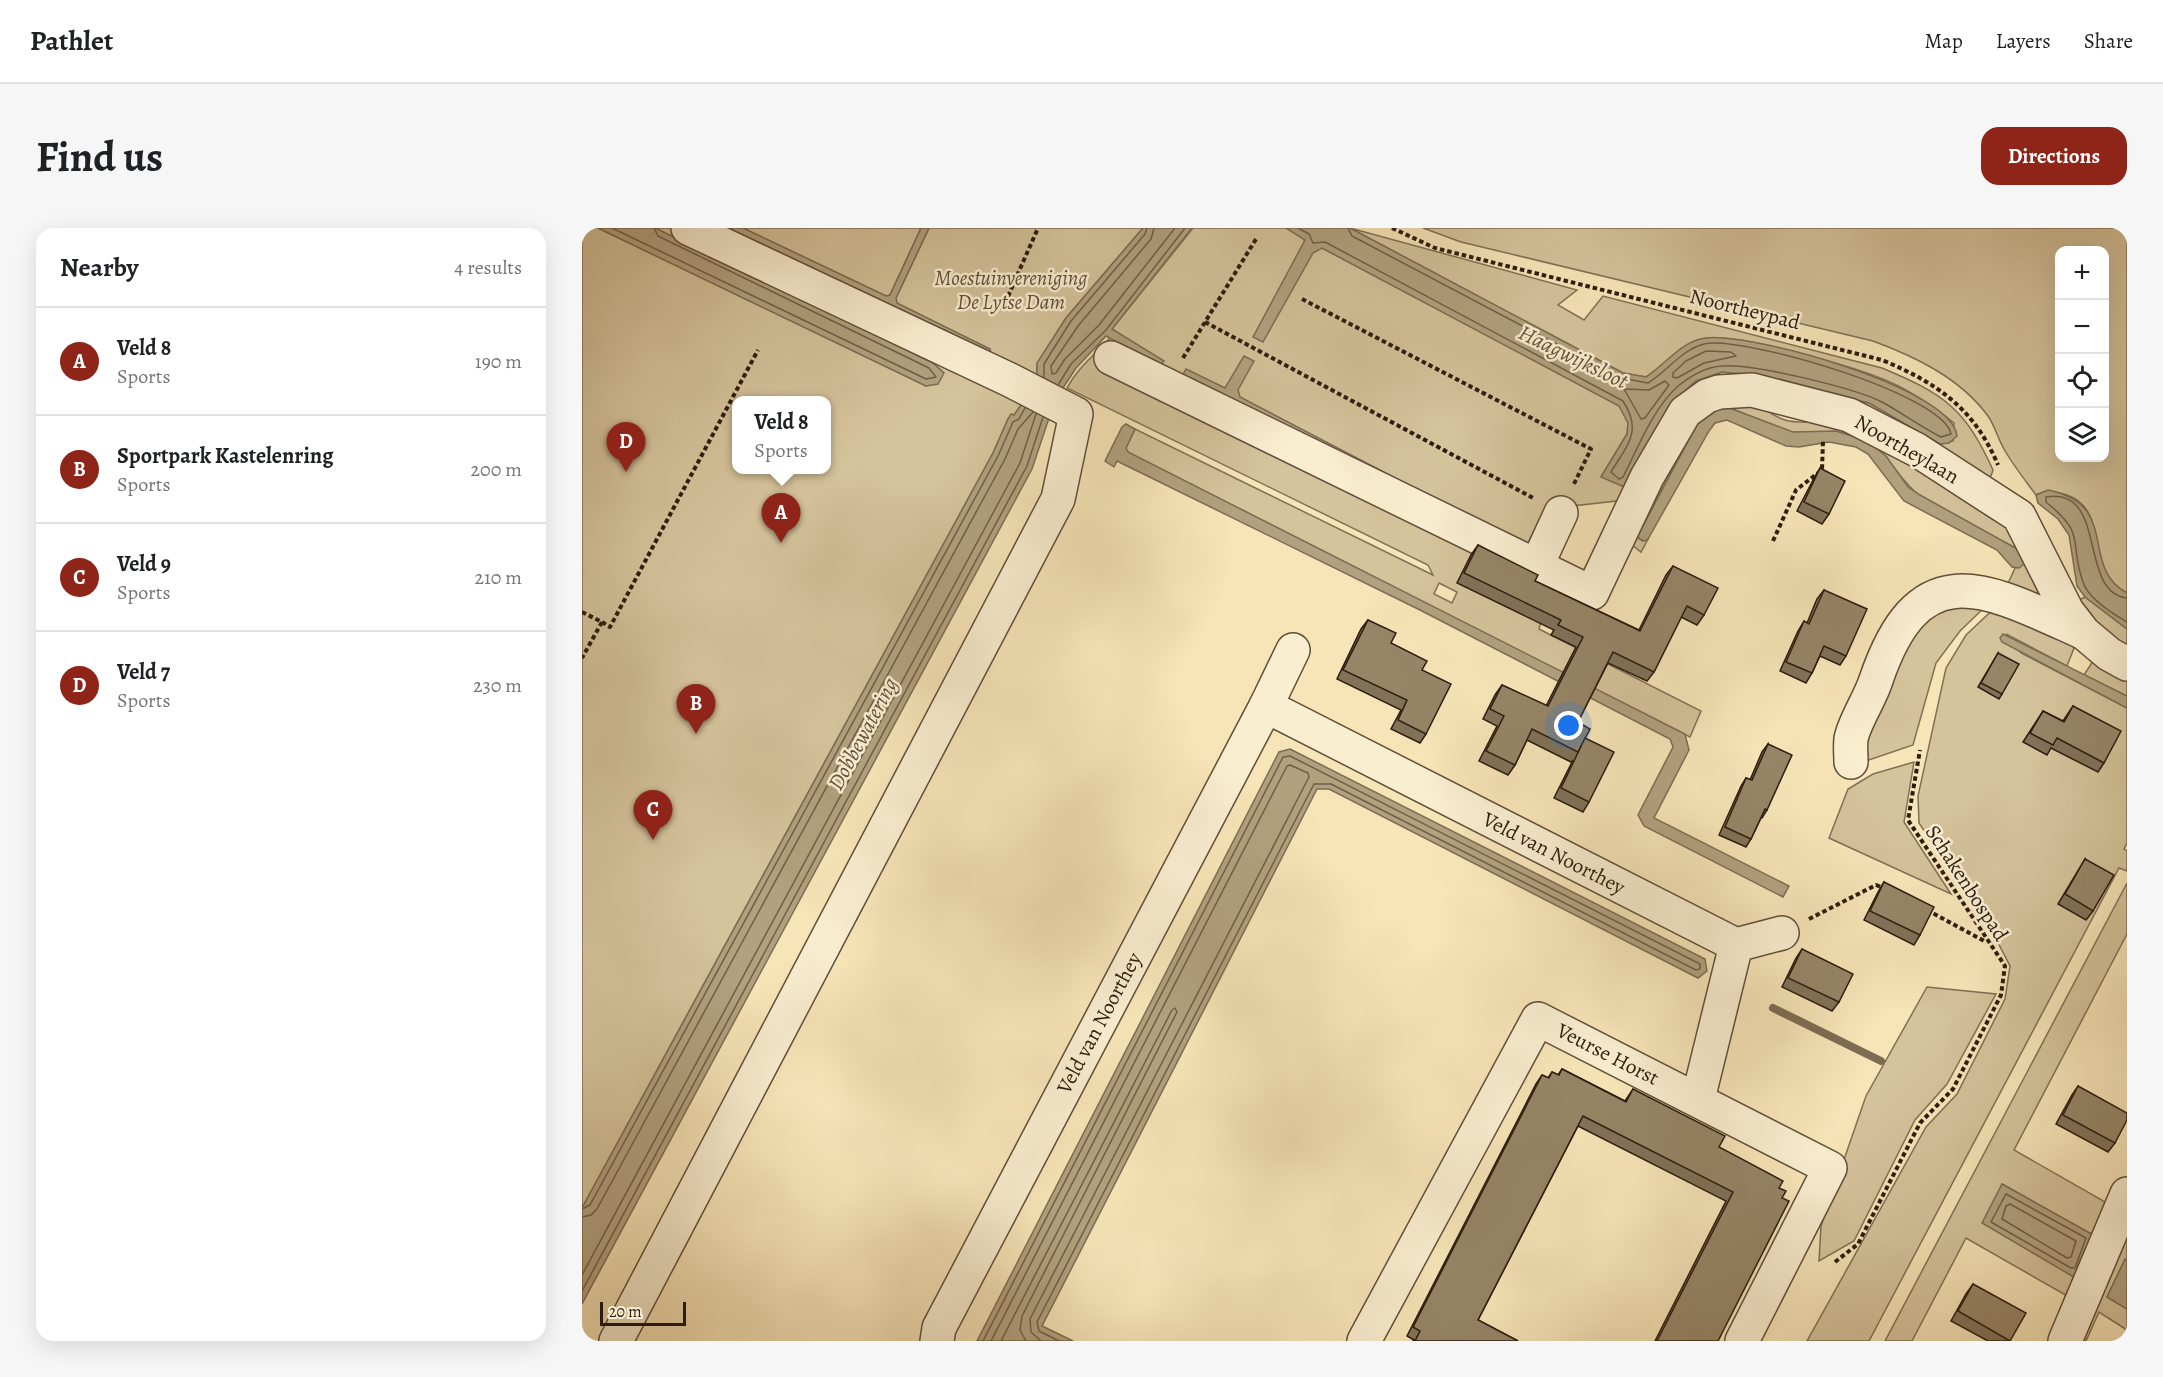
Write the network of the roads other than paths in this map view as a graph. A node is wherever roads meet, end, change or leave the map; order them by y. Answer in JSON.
{"nodes":[{"id":1,"x":688,"y":228,"type":"edge"},
{"id":2,"x":1111,"y":358,"type":"dead end"},
{"id":3,"x":1561,"y":513,"type":"road end"},
{"id":4,"x":1536,"y":567,"type":"junction"},
{"id":5,"x":2084,"y":633,"type":"junction"},
{"id":6,"x":1293,"y":650,"type":"dead end"},
{"id":7,"x":2127,"y":664,"type":"edge"},
{"id":8,"x":1266,"y":706,"type":"junction"},
{"id":9,"x":1851,"y":762,"type":"dead end"},
{"id":10,"x":1782,"y":933,"type":"road end"},
{"id":11,"x":1736,"y":945,"type":"junction"},
{"id":12,"x":1698,"y":1100,"type":"junction"},
{"id":13,"x":2127,"y":1194,"type":"edge"},
{"id":14,"x":616,"y":1341,"type":"edge"},
{"id":15,"x":937,"y":1341,"type":"edge"},
{"id":16,"x":1364,"y":1341,"type":"edge"},
{"id":17,"x":1742,"y":1341,"type":"edge"},
{"id":18,"x":2065,"y":1341,"type":"edge"}],
"edges":[{"from":1,"to":14,"type":"street"},
{"from":2,"to":4,"type":"street"},
{"from":3,"to":4,"type":"street"},
{"from":4,"to":5,"type":"street","name":"Noortheylaan"},
{"from":5,"to":7,"type":"street"},
{"from":5,"to":9,"type":"street"},
{"from":6,"to":8,"type":"street","name":"Veld van Noorthey"},
{"from":8,"to":11,"type":"street","name":"Veld van Noorthey"},
{"from":8,"to":15,"type":"street","name":"Veld van Noorthey"},
{"from":10,"to":11,"type":"street"},
{"from":11,"to":12,"type":"street"},
{"from":12,"to":16,"type":"street","name":"Veurse Horst"},
{"from":12,"to":17,"type":"street","name":"Veurse Horst"},
{"from":13,"to":18,"type":"street"}]}
